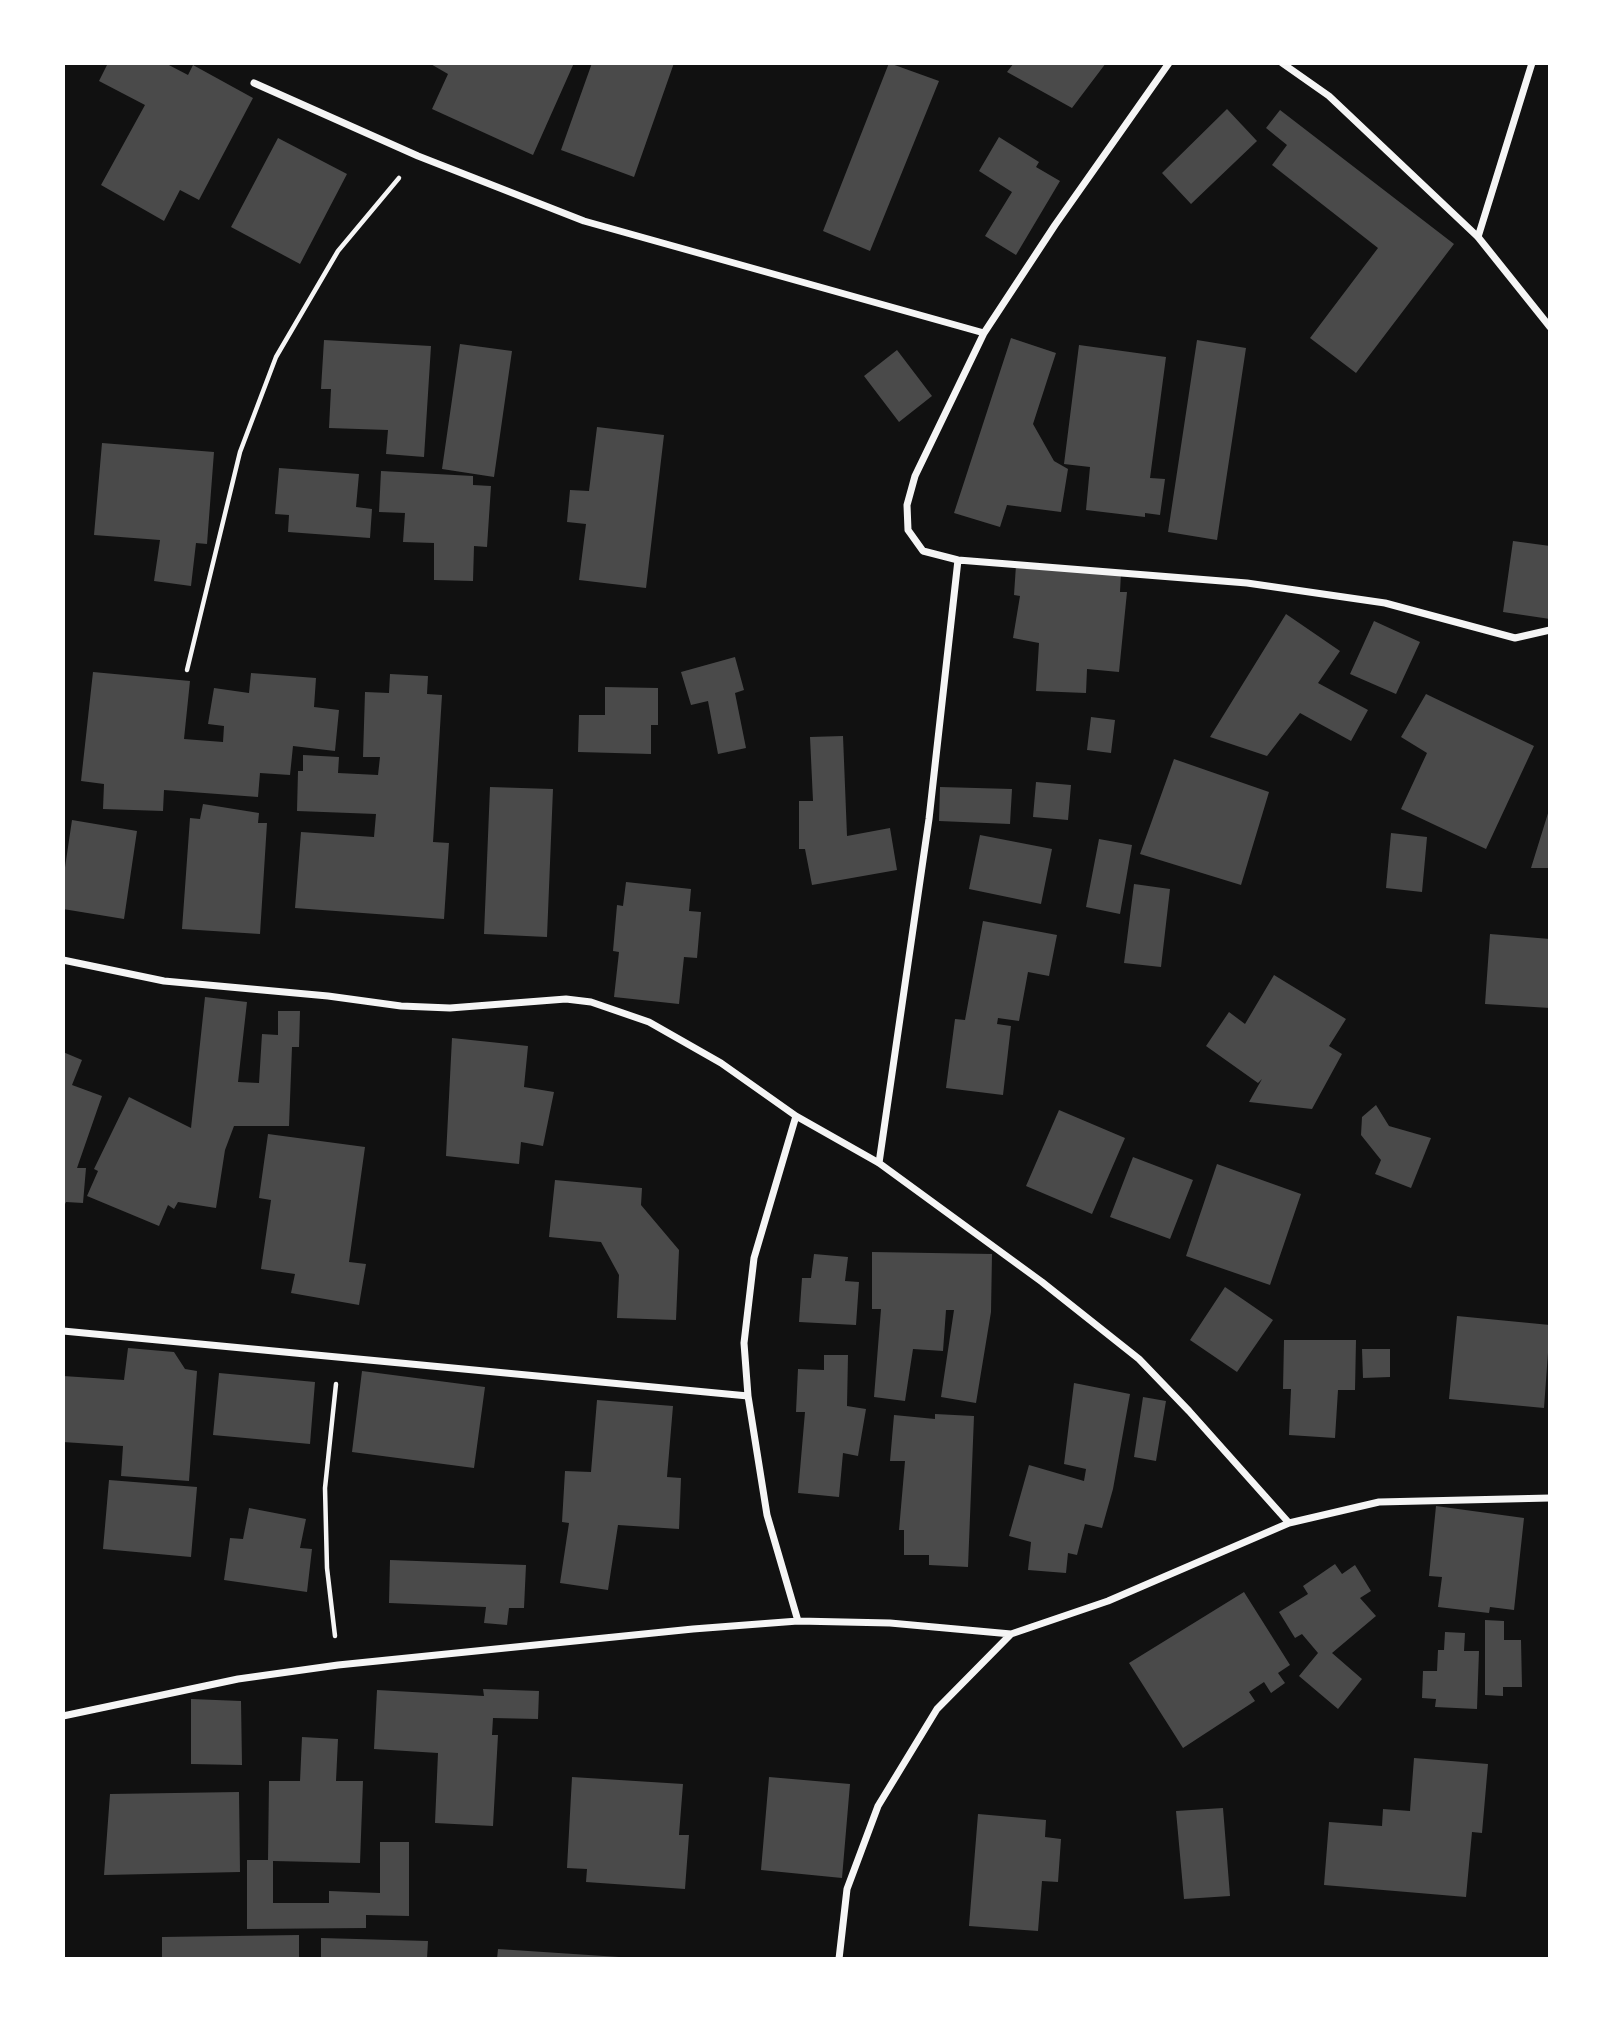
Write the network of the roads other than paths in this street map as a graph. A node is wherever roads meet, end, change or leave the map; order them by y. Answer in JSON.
{"nodes":[{"id":1,"x":1169,"y":63,"type":"edge"},
{"id":2,"x":1282,"y":63,"type":"edge"},
{"id":3,"x":1532,"y":63,"type":"edge"},
{"id":4,"x":254,"y":83,"type":"dead end"},
{"id":5,"x":1478,"y":237,"type":"junction"},
{"id":6,"x":1550,"y":327,"type":"edge"},
{"id":7,"x":984,"y":333,"type":"junction"},
{"id":8,"x":958,"y":560,"type":"junction"},
{"id":9,"x":1550,"y":630,"type":"edge"},
{"id":10,"x":63,"y":960,"type":"edge"},
{"id":11,"x":796,"y":1116,"type":"junction"},
{"id":12,"x":878,"y":1164,"type":"junction"},
{"id":13,"x":63,"y":1331,"type":"edge"},
{"id":14,"x":748,"y":1396,"type":"junction"},
{"id":15,"x":1550,"y":1498,"type":"edge"},
{"id":16,"x":1289,"y":1523,"type":"junction"},
{"id":17,"x":798,"y":1621,"type":"junction"},
{"id":18,"x":1011,"y":1634,"type":"junction"},
{"id":19,"x":63,"y":1716,"type":"edge"},
{"id":20,"x":839,"y":1959,"type":"edge"}],
"edges":[{"from":1,"to":7,"type":"street"},
{"from":2,"to":5,"type":"street"},
{"from":3,"to":5,"type":"street"},
{"from":4,"to":7,"type":"street"},
{"from":5,"to":6,"type":"street"},
{"from":7,"to":8,"type":"street"},
{"from":8,"to":9,"type":"street"},
{"from":8,"to":12,"type":"street"},
{"from":10,"to":11,"type":"street"},
{"from":11,"to":12,"type":"street"},
{"from":11,"to":14,"type":"street"},
{"from":12,"to":16,"type":"street"},
{"from":13,"to":14,"type":"street"},
{"from":14,"to":17,"type":"street"},
{"from":15,"to":16,"type":"street"},
{"from":16,"to":18,"type":"street"},
{"from":17,"to":18,"type":"street"},
{"from":17,"to":19,"type":"street"},
{"from":18,"to":20,"type":"street"}]}
